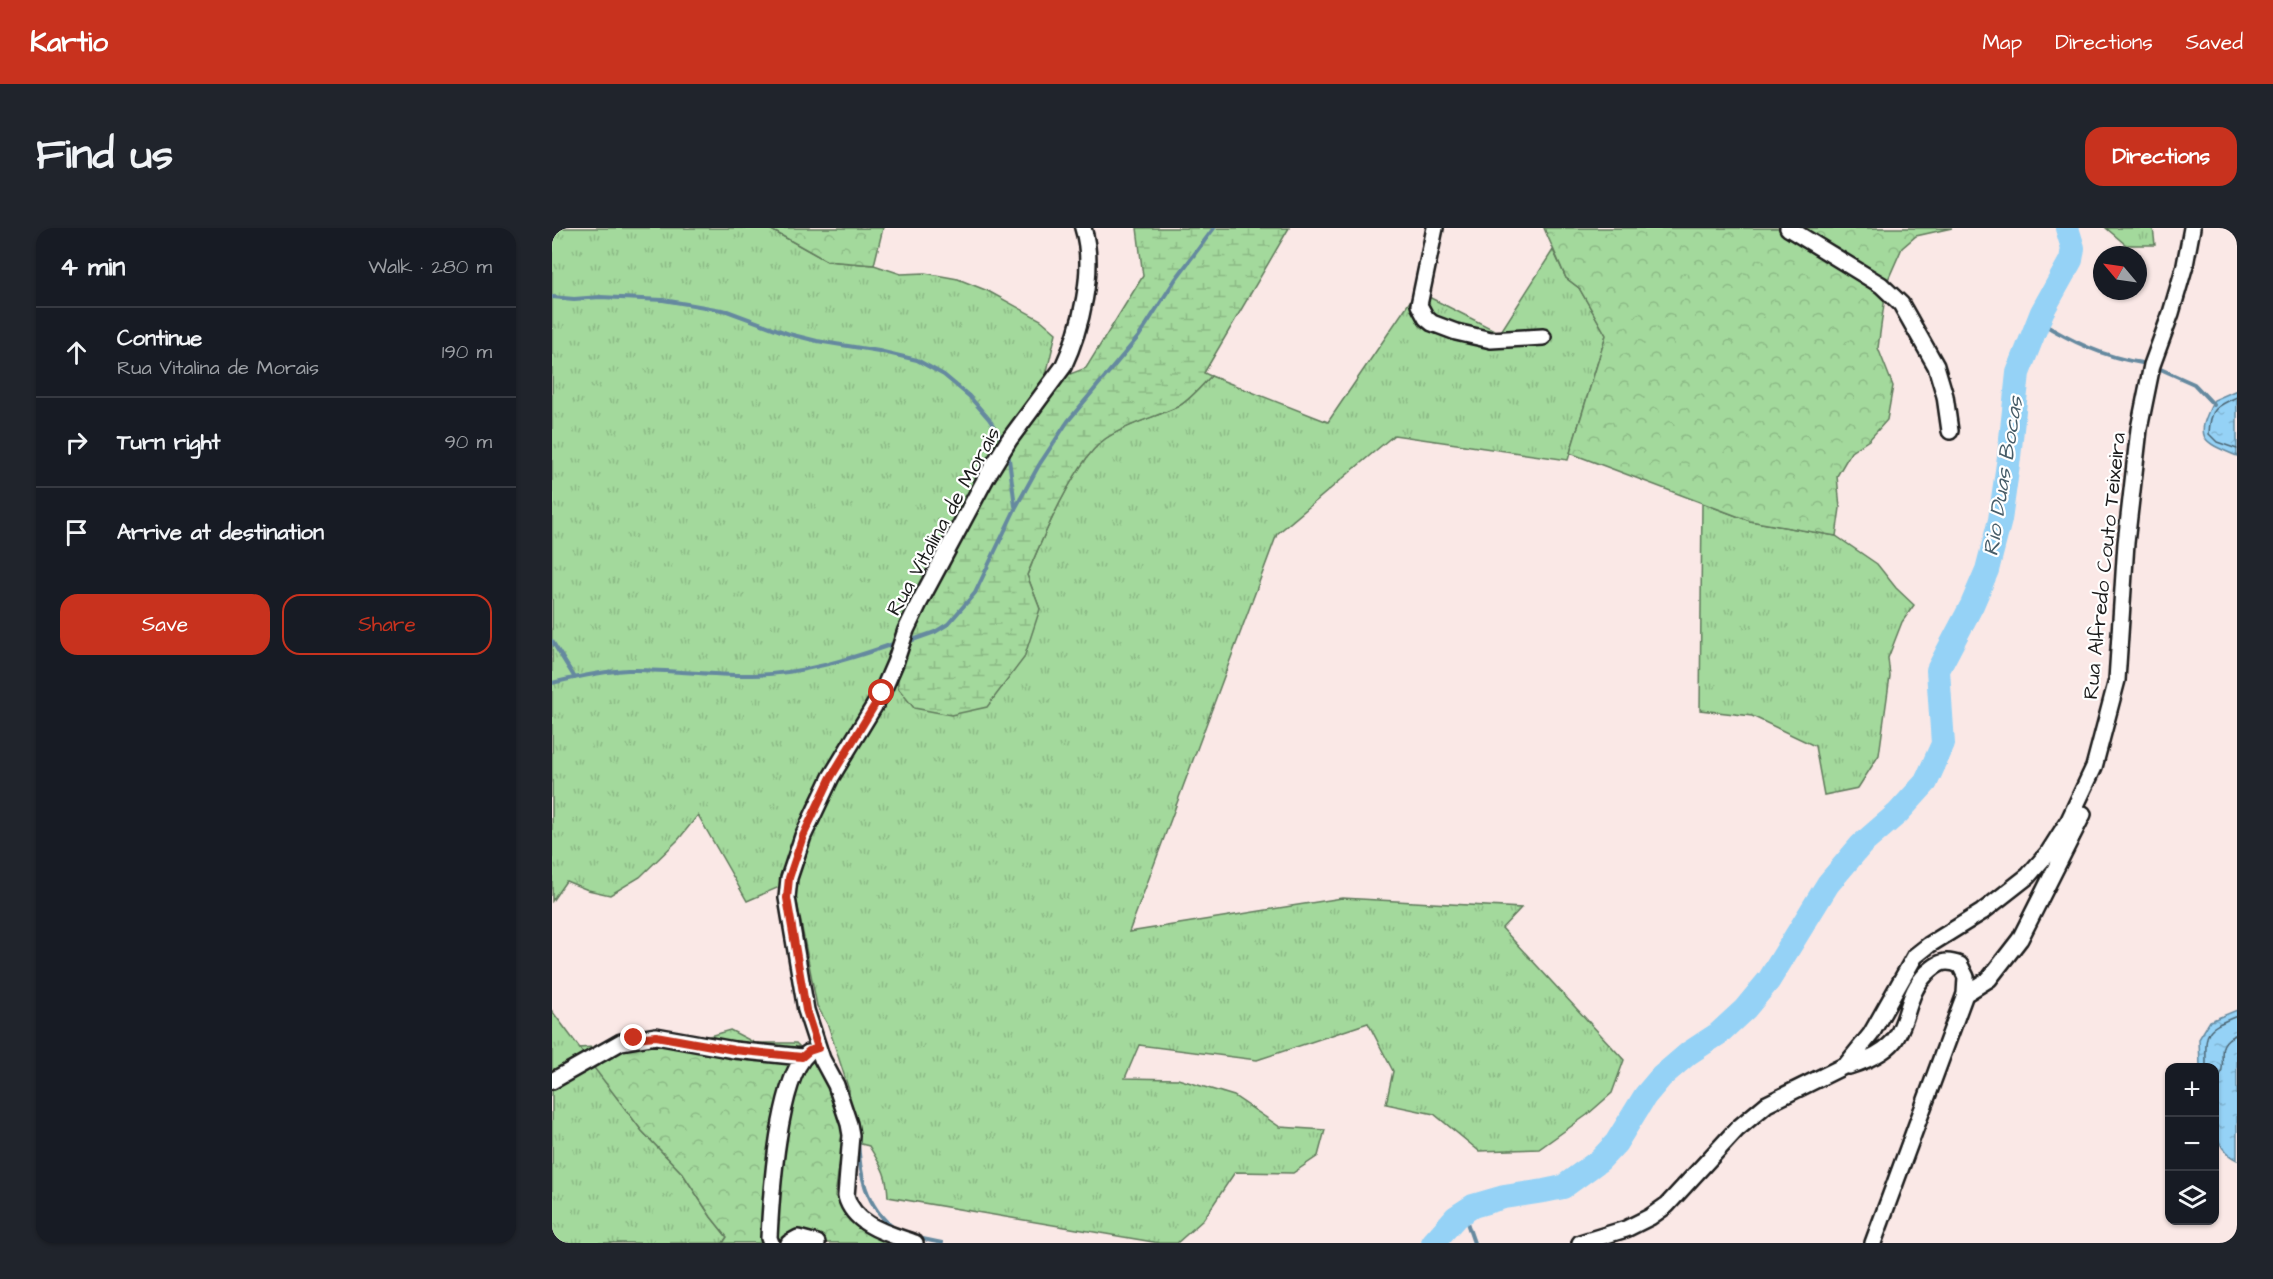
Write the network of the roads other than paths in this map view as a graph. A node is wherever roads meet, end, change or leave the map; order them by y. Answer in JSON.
{"nodes":[{"id":1,"x":1083,"y":228,"type":"edge"},
{"id":2,"x":1436,"y":228,"type":"edge"},
{"id":3,"x":1788,"y":228,"type":"edge"},
{"id":4,"x":2192,"y":228,"type":"edge"},
{"id":5,"x":1543,"y":337,"type":"dead end"},
{"id":6,"x":1950,"y":431,"type":"dead end"},
{"id":7,"x":2094,"y":767,"type":"junction"},
{"id":8,"x":1965,"y":994,"type":"junction"},
{"id":9,"x":818,"y":1048,"type":"junction"},
{"id":10,"x":802,"y":1057,"type":"junction"},
{"id":11,"x":1839,"y":1069,"type":"junction"},
{"id":12,"x":552,"y":1082,"type":"edge"},
{"id":13,"x":771,"y":1243,"type":"edge"},
{"id":14,"x":789,"y":1243,"type":"edge"},
{"id":15,"x":817,"y":1243,"type":"edge"},
{"id":16,"x":915,"y":1243,"type":"edge"},
{"id":17,"x":1580,"y":1243,"type":"edge"},
{"id":18,"x":1873,"y":1243,"type":"edge"}],
"edges":[{"from":1,"to":9,"type":"street","name":"Rua Vitalina de Morais"},
{"from":2,"to":5,"type":"street"},
{"from":3,"to":6,"type":"street"},
{"from":4,"to":7,"type":"street","name":"Rua Alfredo Couto Teixeira"},
{"from":7,"to":8,"type":"street"},
{"from":7,"to":11,"type":"street","name":"Rua Alfredo Couto Teixeira"},
{"from":8,"to":11,"type":"street"},
{"from":8,"to":18,"type":"street"},
{"from":9,"to":10,"type":"street"},
{"from":9,"to":16,"type":"street","name":"Rua Vitalina de Morais"},
{"from":10,"to":12,"type":"street"},
{"from":10,"to":13,"type":"street"},
{"from":11,"to":17,"type":"street","name":"Rua Alfredo Couto Teixeira"},
{"from":14,"to":15,"type":"street"}]}
